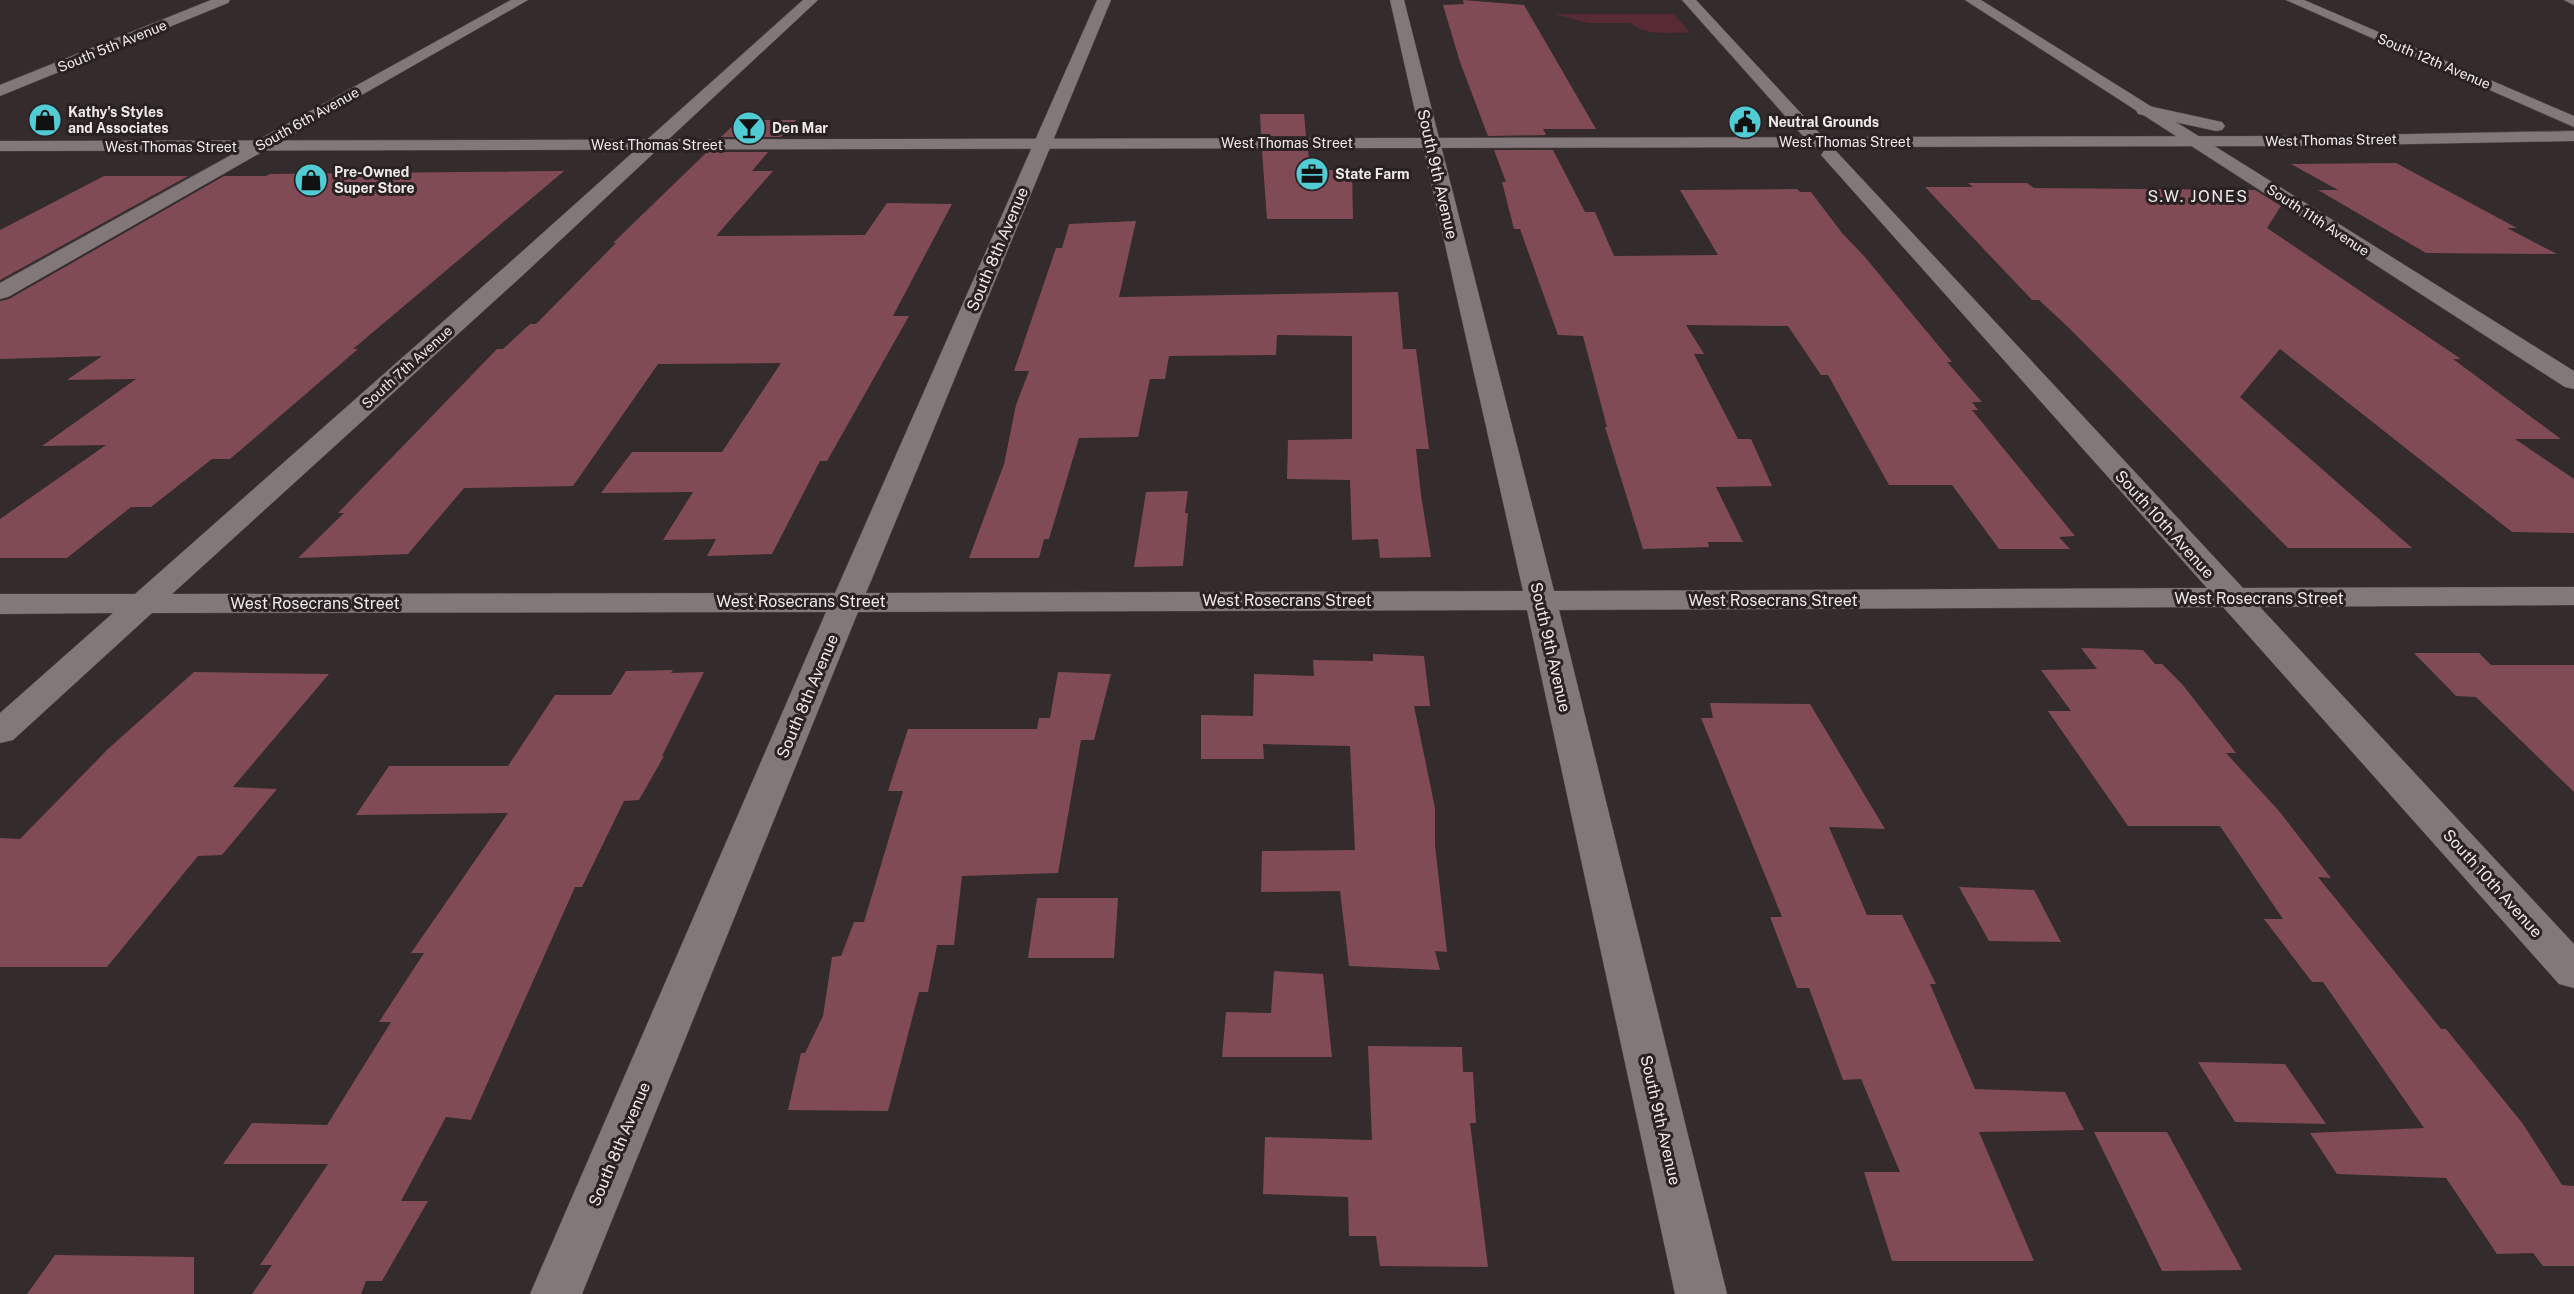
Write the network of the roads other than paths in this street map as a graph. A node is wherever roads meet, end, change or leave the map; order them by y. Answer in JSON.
{"nodes":[{"id":1,"x":223,"y":0,"type":"edge"},
{"id":2,"x":521,"y":0,"type":"edge"},
{"id":3,"x":811,"y":0,"type":"edge"},
{"id":4,"x":1104,"y":0,"type":"edge"},
{"id":5,"x":1397,"y":0,"type":"edge"},
{"id":6,"x":1689,"y":0,"type":"edge"},
{"id":7,"x":1972,"y":0,"type":"edge"},
{"id":8,"x":2293,"y":0,"type":"edge"},
{"id":9,"x":0,"y":91,"type":"edge"},
{"id":10,"x":2137,"y":105,"type":"junction"},
{"id":11,"x":2574,"y":122,"type":"edge"},
{"id":12,"x":2574,"y":136,"type":"edge"},
{"id":13,"x":2092,"y":140,"type":"junction"},
{"id":14,"x":2193,"y":140,"type":"junction"},
{"id":15,"x":2379,"y":140,"type":"junction"},
{"id":16,"x":258,"y":146,"type":"junction"},
{"id":17,"x":0,"y":147,"type":"edge"},
{"id":18,"x":1824,"y":148,"type":"junction"},
{"id":19,"x":2574,"y":148,"type":"edge"},
{"id":20,"x":1431,"y":149,"type":"junction"},
{"id":21,"x":1039,"y":150,"type":"junction"},
{"id":22,"x":645,"y":151,"type":"junction"},
{"id":23,"x":2212,"y":152,"type":"junction"},
{"id":24,"x":238,"y":157,"type":"junction"},
{"id":25,"x":0,"y":158,"type":"edge"},
{"id":26,"x":0,"y":292,"type":"edge"},
{"id":27,"x":2574,"y":382,"type":"edge"},
{"id":28,"x":2574,"y":596,"type":"edge"},
{"id":29,"x":2233,"y":598,"type":"junction"},
{"id":30,"x":846,"y":601,"type":"junction"},
{"id":31,"x":1540,"y":601,"type":"junction"},
{"id":32,"x":0,"y":604,"type":"edge"},
{"id":33,"x":142,"y":604,"type":"junction"},
{"id":34,"x":0,"y":732,"type":"edge"},
{"id":35,"x":2574,"y":972,"type":"edge"},
{"id":36,"x":556,"y":1294,"type":"edge"},
{"id":37,"x":1701,"y":1294,"type":"edge"}],
"edges":[{"from":1,"to":9,"type":"street","name":"South 5th Avenue"},
{"from":2,"to":16,"type":"street","name":"South 6th Avenue"},
{"from":3,"to":22,"type":"street","name":"South 7th Avenue"},
{"from":4,"to":21,"type":"street","name":"South 8th Avenue"},
{"from":5,"to":20,"type":"street","name":"South 9th Avenue"},
{"from":6,"to":18,"type":"street","name":"South 10th Avenue"},
{"from":7,"to":10,"type":"street","name":"South 11th Avenue"},
{"from":8,"to":11,"type":"street","name":"South 12th Avenue"},
{"from":10,"to":13,"type":"street"},
{"from":10,"to":14,"type":"street","name":"South 11th Avenue"},
{"from":10,"to":15,"type":"street"},
{"from":12,"to":15,"type":"street","name":"West Thomas Street"},
{"from":13,"to":14,"type":"street","name":"West Thomas Street"},
{"from":13,"to":18,"type":"street","name":"West Thomas Street"},
{"from":14,"to":15,"type":"street","name":"West Thomas Street"},
{"from":14,"to":23,"type":"street","name":"South 11th Avenue"},
{"from":16,"to":17,"type":"street","name":"West Thomas Street"},
{"from":16,"to":22,"type":"street","name":"West Thomas Street"},
{"from":16,"to":24,"type":"street","name":"South 6th Avenue"},
{"from":18,"to":20,"type":"street","name":"West Thomas Street"},
{"from":18,"to":23,"type":"street","name":"West Thomas Street"},
{"from":18,"to":29,"type":"street","name":"South 10th Avenue"},
{"from":19,"to":23,"type":"street","name":"West Thomas Street"},
{"from":20,"to":21,"type":"street","name":"West Thomas Street"},
{"from":20,"to":31,"type":"street","name":"South 9th Avenue"},
{"from":21,"to":22,"type":"street","name":"West Thomas Street"},
{"from":21,"to":30,"type":"street","name":"South 8th Avenue"},
{"from":22,"to":24,"type":"street","name":"West Thomas Street"},
{"from":22,"to":33,"type":"street","name":"South 7th Avenue"},
{"from":23,"to":27,"type":"street","name":"South 11th Avenue"},
{"from":24,"to":25,"type":"street","name":"West Thomas Street"},
{"from":24,"to":26,"type":"street","name":"South 6th Avenue"},
{"from":28,"to":29,"type":"street","name":"West Rosecrans Street"},
{"from":29,"to":31,"type":"street","name":"West Rosecrans Street"},
{"from":29,"to":35,"type":"street","name":"South 10th Avenue"},
{"from":30,"to":31,"type":"street","name":"West Rosecrans Street"},
{"from":30,"to":33,"type":"street","name":"West Rosecrans Street"},
{"from":30,"to":36,"type":"street","name":"South 8th Avenue"},
{"from":31,"to":37,"type":"street","name":"South 9th Avenue"},
{"from":32,"to":33,"type":"street","name":"West Rosecrans Street"},
{"from":33,"to":34,"type":"street","name":"South 7th Avenue"}]}
